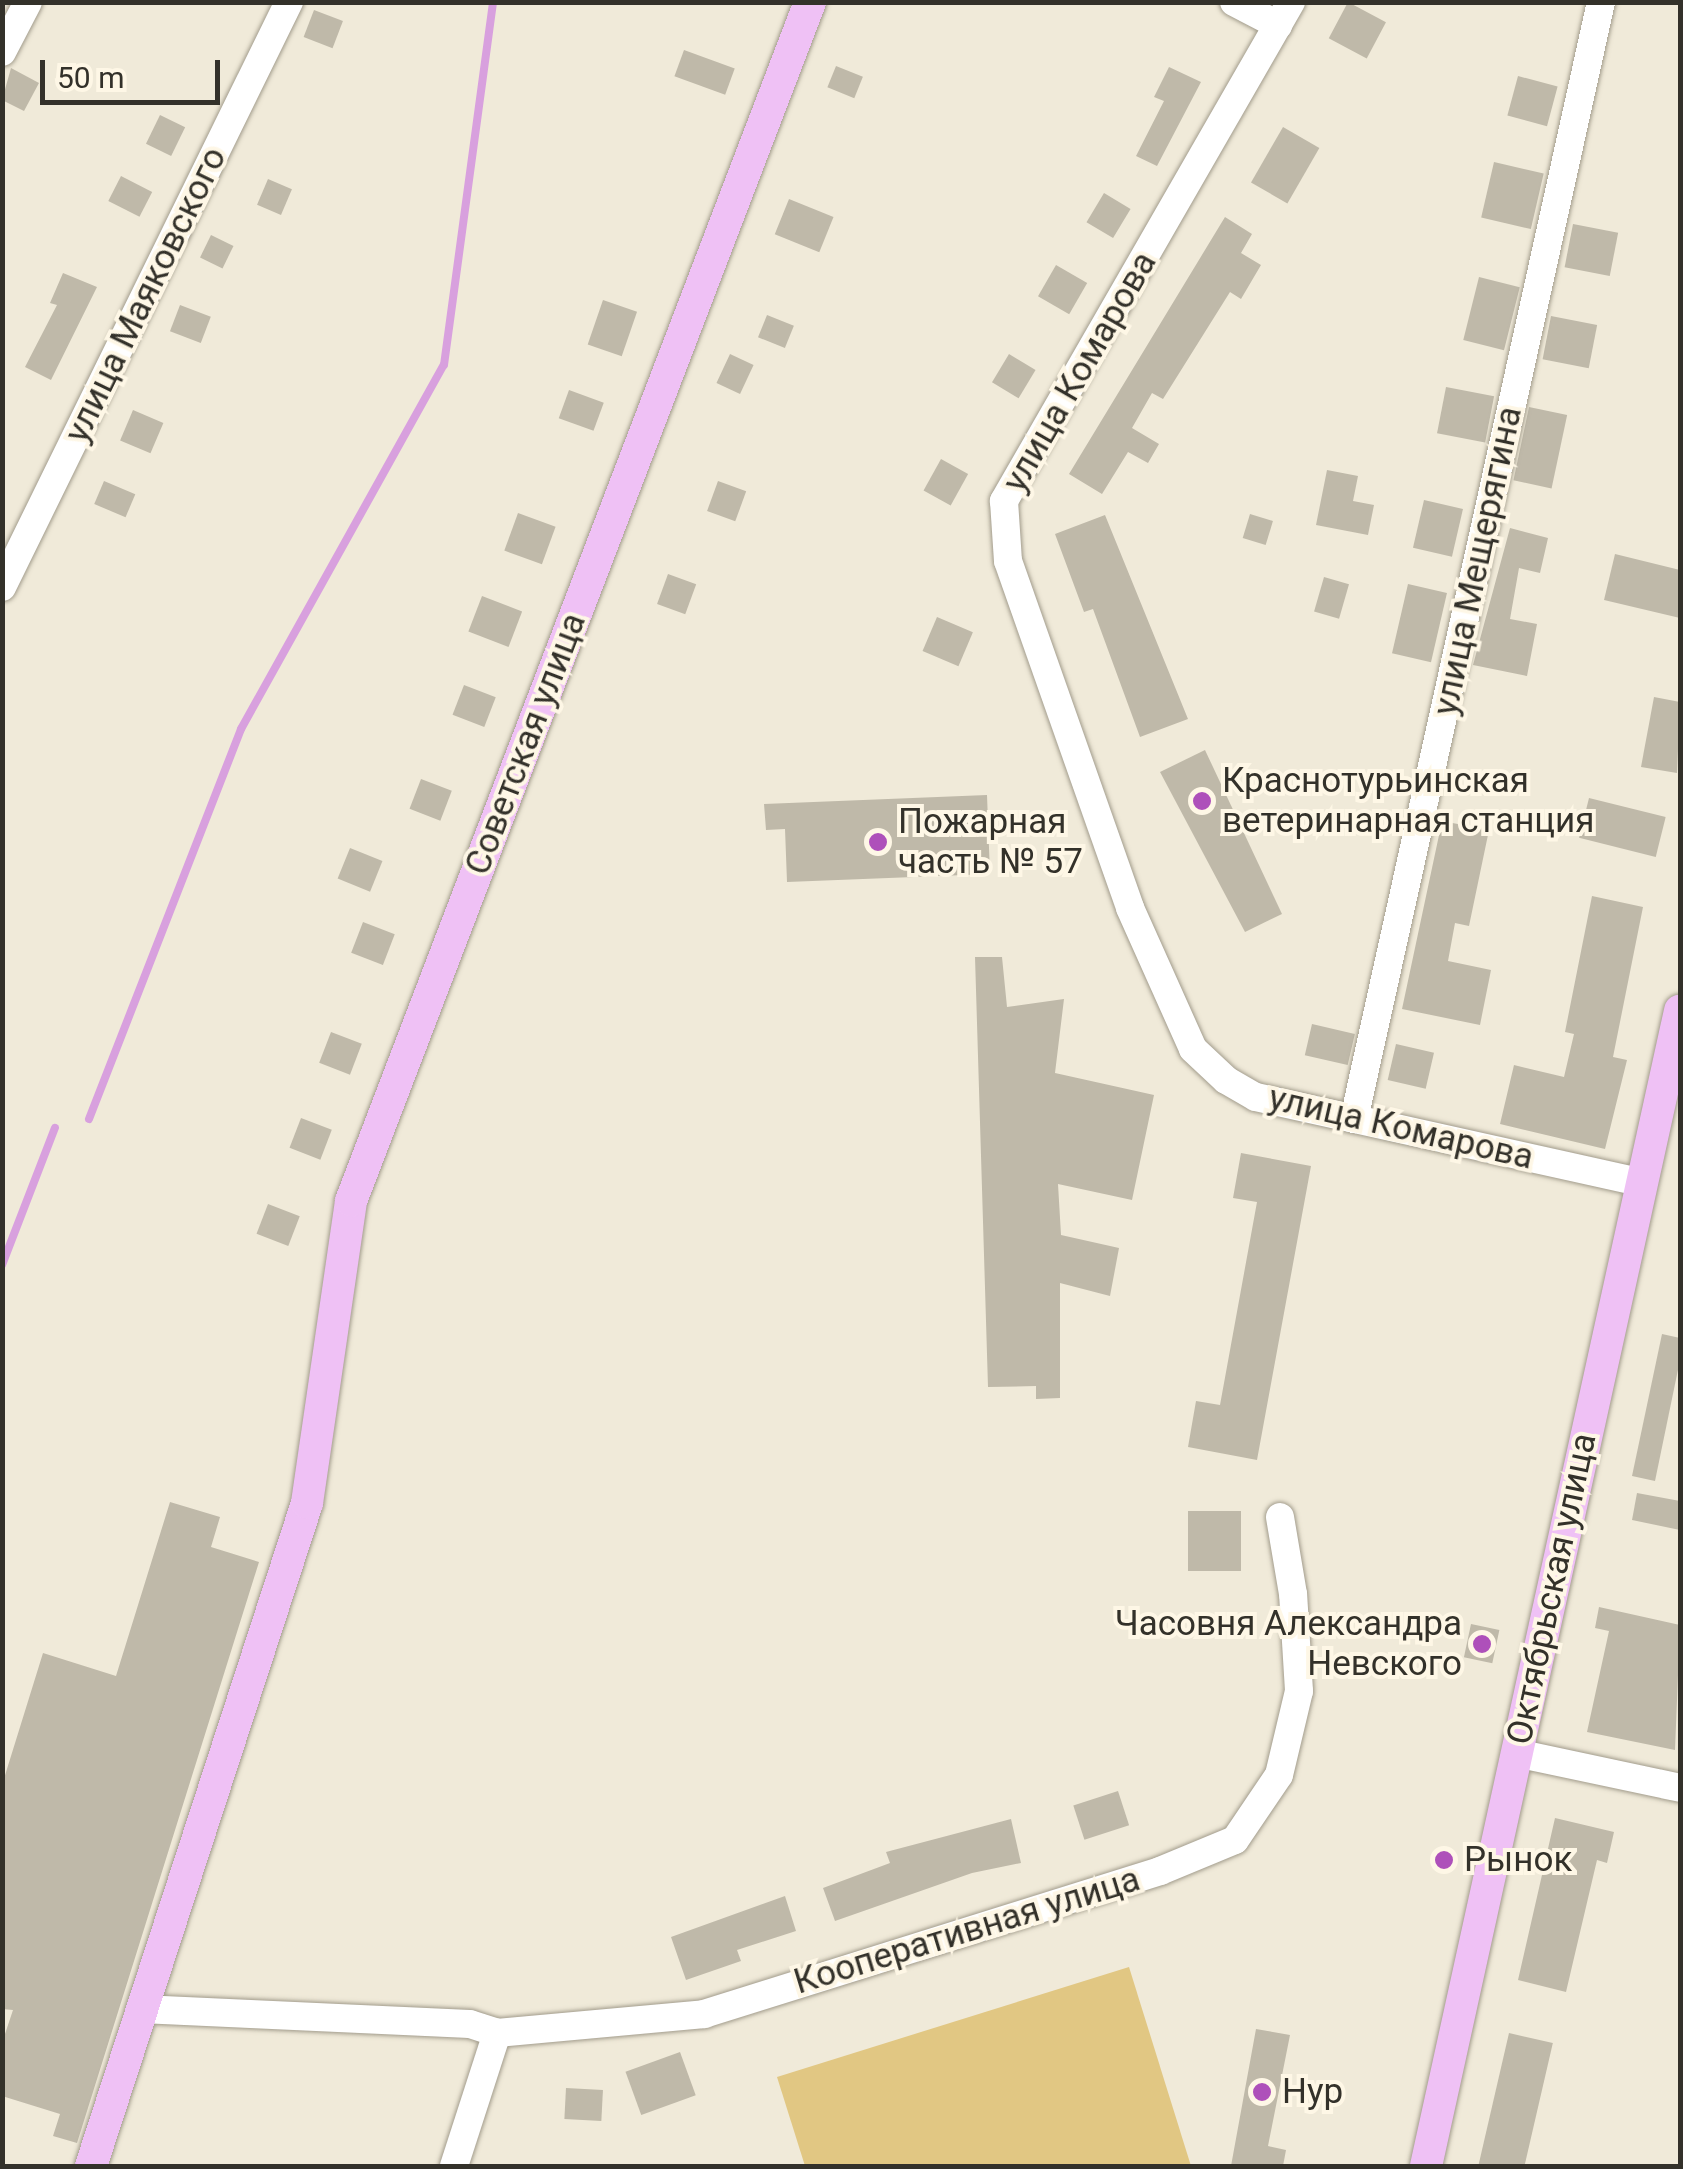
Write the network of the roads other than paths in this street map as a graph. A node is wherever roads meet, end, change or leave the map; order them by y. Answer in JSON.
{"nodes":[{"id":1,"x":28,"y":2,"type":"edge"},
{"id":2,"x":289,"y":2,"type":"edge"},
{"id":3,"x":810,"y":2,"type":"edge"},
{"id":4,"x":1234,"y":2,"type":"edge"},
{"id":5,"x":1601,"y":2,"type":"edge"},
{"id":6,"x":1284,"y":14,"type":"edge"},
{"id":7,"x":2,"y":52,"type":"edge"},
{"id":8,"x":2,"y":587,"type":"edge"},
{"id":9,"x":1680,"y":1011,"type":"edge"},
{"id":10,"x":1354,"y":1118,"type":"junction"},
{"id":11,"x":1640,"y":1182,"type":"junction"},
{"id":12,"x":1280,"y":1517,"type":"dead end"},
{"id":13,"x":1516,"y":1753,"type":"junction"},
{"id":14,"x":1680,"y":1788,"type":"edge"},
{"id":15,"x":142,"y":2008,"type":"junction"},
{"id":16,"x":497,"y":2032,"type":"junction"},
{"id":17,"x":90,"y":2166,"type":"edge"},
{"id":18,"x":454,"y":2166,"type":"edge"},
{"id":19,"x":1426,"y":2166,"type":"edge"}],
"edges":[{"from":1,"to":7,"type":"street"},
{"from":2,"to":8,"type":"street","name":"улица Маяковского"},
{"from":3,"to":15,"type":"main road","name":"Советская улица"},
{"from":4,"to":6,"type":"street"},
{"from":5,"to":10,"type":"street","name":"улица Мещерягина"},
{"from":6,"to":10,"type":"street","name":"улица Комарова"},
{"from":9,"to":11,"type":"main road","name":"Октябрьская улица"},
{"from":10,"to":11,"type":"street","name":"улица Комарова"},
{"from":11,"to":13,"type":"main road","name":"Октябрьская улица"},
{"from":12,"to":16,"type":"street","name":"Кооперативная улица"},
{"from":13,"to":14,"type":"street"},
{"from":13,"to":19,"type":"main road","name":"Октябрьская улица"},
{"from":15,"to":16,"type":"street","name":"Кооперативная улица"},
{"from":15,"to":17,"type":"main road","name":"Советская улица"},
{"from":16,"to":18,"type":"street"}]}
